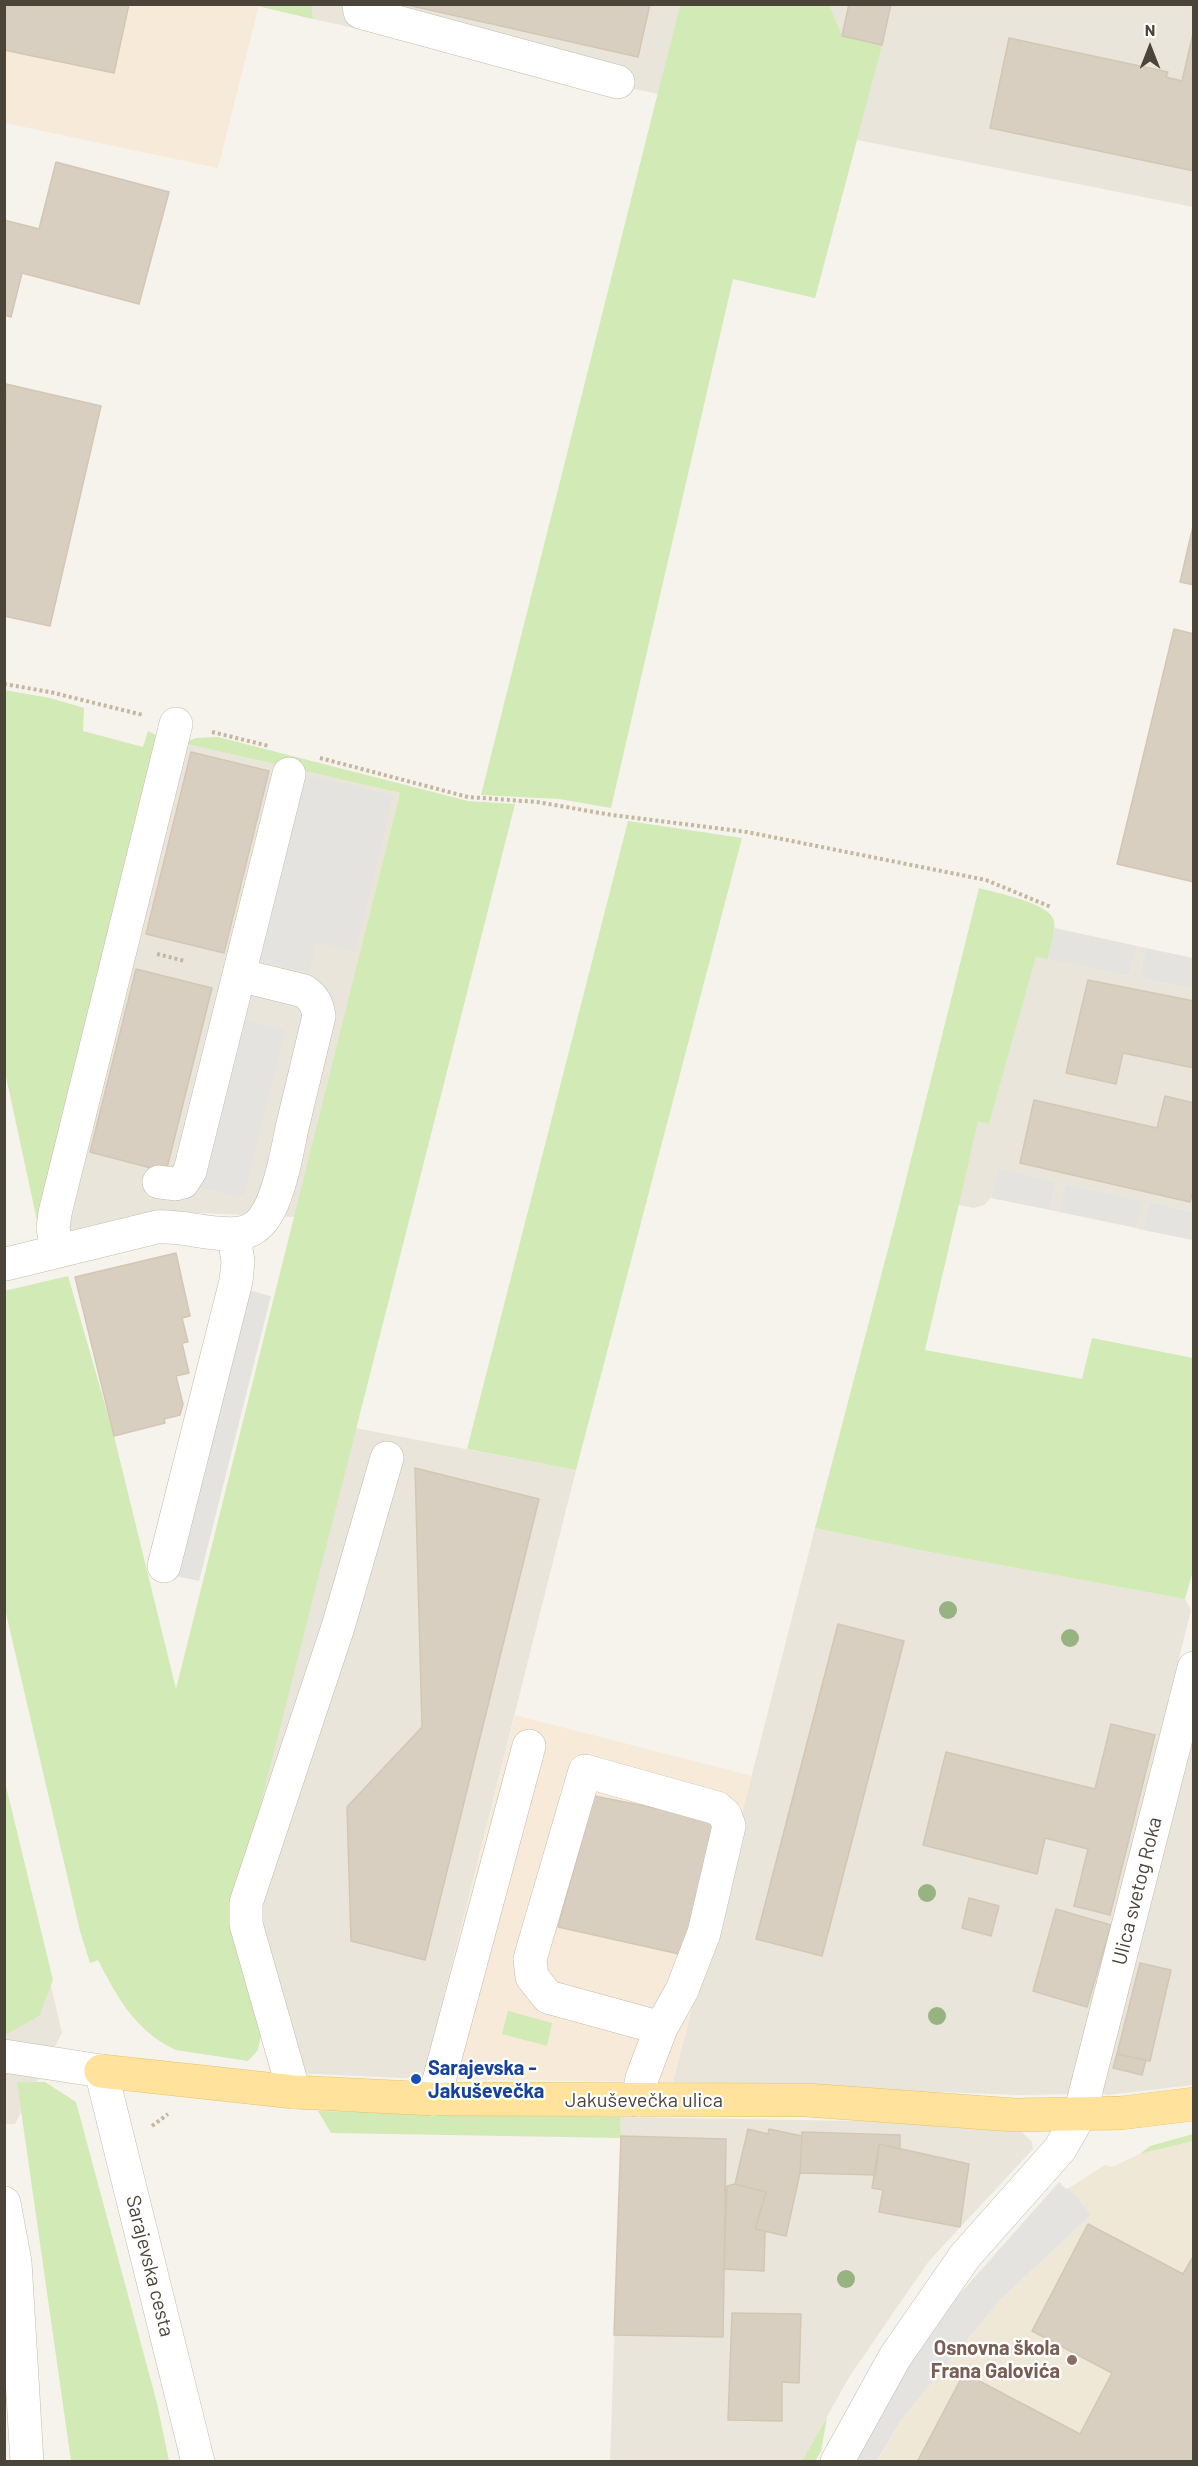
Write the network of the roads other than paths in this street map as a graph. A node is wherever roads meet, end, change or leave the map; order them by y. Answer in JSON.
{"nodes":[{"id":1,"x":359,"y":4,"type":"edge"},
{"id":2,"x":618,"y":82,"type":"dead end"},
{"id":3,"x":176,"y":724,"type":"road end"},
{"id":4,"x":281,"y":760,"type":"road end"},
{"id":5,"x":239,"y":975,"type":"junction"},
{"id":6,"x":159,"y":1182,"type":"dead end"},
{"id":7,"x":234,"y":1234,"type":"junction"},
{"id":8,"x":57,"y":1251,"type":"junction"},
{"id":9,"x":6,"y":1264,"type":"dead end"},
{"id":10,"x":387,"y":1458,"type":"dead end"},
{"id":11,"x":164,"y":1566,"type":"dead end"},
{"id":12,"x":1194,"y":1668,"type":"edge"},
{"id":13,"x":529,"y":1746,"type":"dead end"},
{"id":14,"x":661,"y":2028,"type":"junction"},
{"id":15,"x":4,"y":2056,"type":"edge"},
{"id":16,"x":101,"y":2071,"type":"junction"},
{"id":17,"x":294,"y":2092,"type":"junction"},
{"id":18,"x":434,"y":2098,"type":"junction"},
{"id":19,"x":638,"y":2100,"type":"junction"},
{"id":20,"x":1194,"y":2104,"type":"edge"},
{"id":21,"x":1080,"y":2114,"type":"junction"},
{"id":22,"x":4,"y":2203,"type":"edge"},
{"id":23,"x":27,"y":2462,"type":"edge"},
{"id":24,"x":198,"y":2462,"type":"edge"},
{"id":25,"x":837,"y":2462,"type":"edge"}],
"edges":[{"from":1,"to":2,"type":"street"},
{"from":3,"to":8,"type":"street"},
{"from":4,"to":5,"type":"street"},
{"from":5,"to":6,"type":"street"},
{"from":5,"to":7,"type":"street"},
{"from":7,"to":8,"type":"street"},
{"from":7,"to":11,"type":"street"},
{"from":8,"to":9,"type":"street"},
{"from":10,"to":17,"type":"street"},
{"from":12,"to":21,"type":"street","name":"Ulica svetog Roka"},
{"from":13,"to":18,"type":"street"},
{"from":14,"to":14,"type":"street"},
{"from":14,"to":19,"type":"street"},
{"from":15,"to":16,"type":"street"},
{"from":16,"to":17,"type":"main road","name":"Jakuševečka ulica"},
{"from":16,"to":24,"type":"street","name":"Sarajevska cesta"},
{"from":17,"to":18,"type":"main road","name":"Jakuševečka ulica"},
{"from":18,"to":19,"type":"main road","name":"Jakuševečka ulica"},
{"from":19,"to":21,"type":"main road","name":"Jakuševečka ulica"},
{"from":20,"to":21,"type":"main road","name":"Jakuševečka ulica"},
{"from":21,"to":25,"type":"street"},
{"from":22,"to":23,"type":"street"}]}
